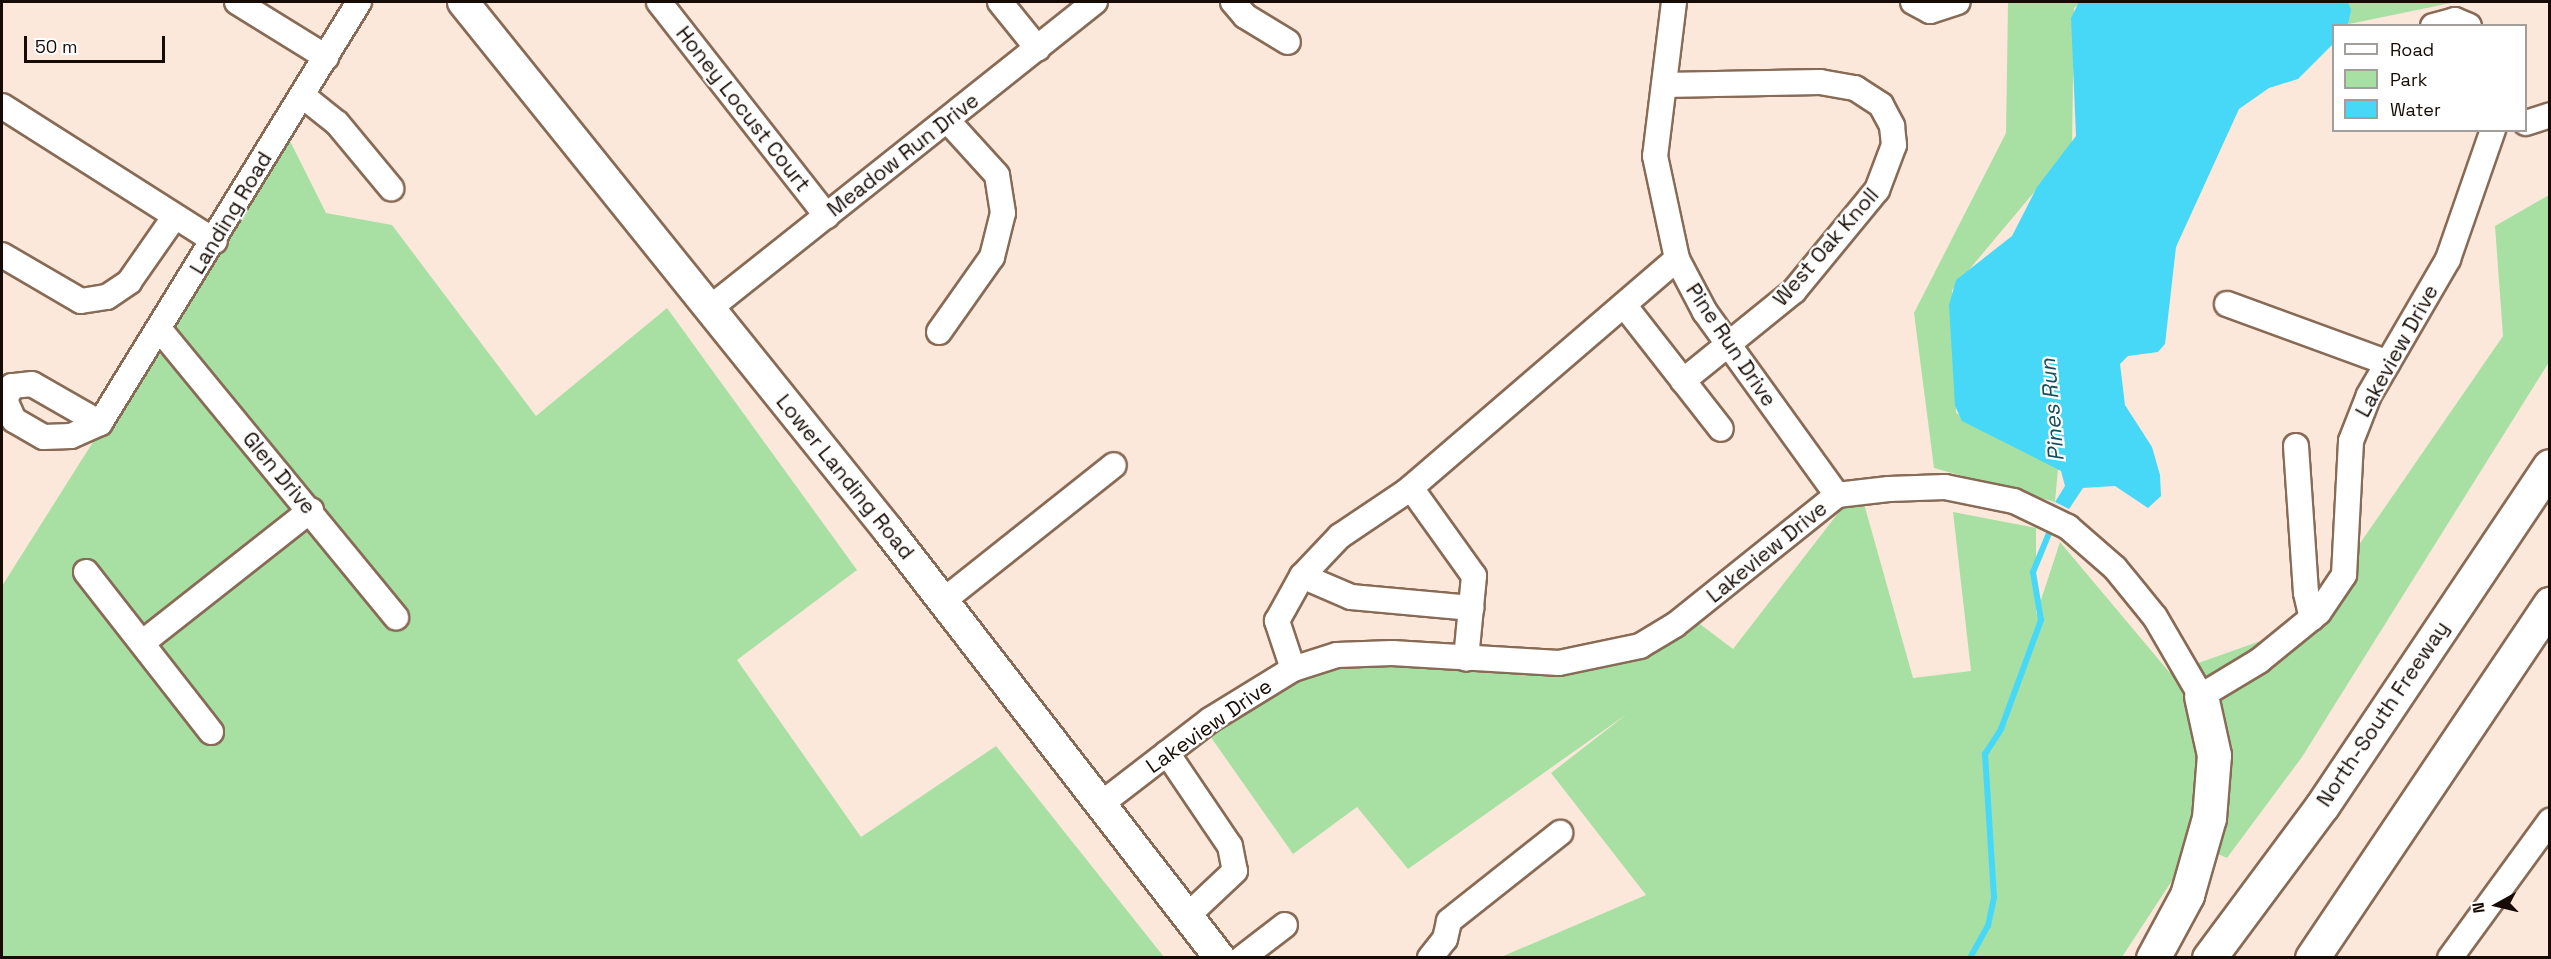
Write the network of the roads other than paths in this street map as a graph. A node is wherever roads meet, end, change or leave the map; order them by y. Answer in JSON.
{"nodes":[{"id":1,"x":237,"y":2,"type":"edge"},
{"id":2,"x":359,"y":2,"type":"edge"},
{"id":3,"x":463,"y":2,"type":"edge"},
{"id":4,"x":659,"y":2,"type":"edge"},
{"id":5,"x":1000,"y":2,"type":"edge"},
{"id":6,"x":1095,"y":2,"type":"edge"},
{"id":7,"x":1233,"y":2,"type":"edge"},
{"id":8,"x":1674,"y":2,"type":"edge"},
{"id":9,"x":1913,"y":2,"type":"edge"},
{"id":10,"x":1958,"y":2,"type":"edge"},
{"id":11,"x":2440,"y":24,"type":"edge"},
{"id":12,"x":2464,"y":24,"type":"edge"},
{"id":13,"x":1288,"y":42,"type":"dead end"},
{"id":14,"x":1038,"y":49,"type":"junction"},
{"id":15,"x":326,"y":57,"type":"junction"},
{"id":16,"x":1664,"y":85,"type":"junction"},
{"id":17,"x":303,"y":96,"type":"junction"},
{"id":18,"x":2,"y":106,"type":"edge"},
{"id":19,"x":2550,"y":115,"type":"edge"},
{"id":20,"x":947,"y":120,"type":"junction"},
{"id":21,"x":2527,"y":123,"type":"edge"},
{"id":22,"x":2492,"y":132,"type":"edge"},
{"id":23,"x":391,"y":188,"type":"dead end"},
{"id":24,"x":175,"y":216,"type":"junction"},
{"id":25,"x":826,"y":216,"type":"junction"},
{"id":26,"x":215,"y":241,"type":"junction"},
{"id":27,"x":2,"y":255,"type":"edge"},
{"id":28,"x":1677,"y":259,"type":"junction"},
{"id":29,"x":2227,"y":304,"type":"dead end"},
{"id":30,"x":1624,"y":305,"type":"junction"},
{"id":31,"x":710,"y":308,"type":"junction"},
{"id":32,"x":159,"y":330,"type":"junction"},
{"id":33,"x":939,"y":332,"type":"dead end"},
{"id":34,"x":1730,"y":346,"type":"junction"},
{"id":35,"x":2388,"y":363,"type":"junction"},
{"id":36,"x":1683,"y":381,"type":"junction"},
{"id":37,"x":100,"y":423,"type":"dead end"},
{"id":38,"x":1721,"y":429,"type":"dead end"},
{"id":39,"x":2296,"y":446,"type":"dead end"},
{"id":40,"x":1114,"y":465,"type":"dead end"},
{"id":41,"x":2550,"y":466,"type":"edge"},
{"id":42,"x":1411,"y":488,"type":"junction"},
{"id":43,"x":1837,"y":495,"type":"junction"},
{"id":44,"x":311,"y":510,"type":"junction"},
{"id":45,"x":86,"y":572,"type":"dead end"},
{"id":46,"x":1302,"y":576,"type":"junction"},
{"id":47,"x":943,"y":601,"type":"junction"},
{"id":48,"x":2550,"y":604,"type":"edge"},
{"id":49,"x":1471,"y":608,"type":"junction"},
{"id":50,"x":396,"y":617,"type":"dead end"},
{"id":51,"x":2312,"y":618,"type":"junction"},
{"id":52,"x":142,"y":643,"type":"junction"},
{"id":53,"x":1466,"y":659,"type":"junction"},
{"id":54,"x":1293,"y":669,"type":"junction"},
{"id":55,"x":2201,"y":696,"type":"junction"},
{"id":56,"x":210,"y":732,"type":"dead end"},
{"id":57,"x":1167,"y":753,"type":"junction"},
{"id":58,"x":1101,"y":804,"type":"junction"},
{"id":59,"x":2550,"y":821,"type":"edge"},
{"id":60,"x":1560,"y":833,"type":"dead end"},
{"id":61,"x":1187,"y":916,"type":"junction"},
{"id":62,"x":1285,"y":925,"type":"dead end"},
{"id":63,"x":1220,"y":957,"type":"edge"},
{"id":64,"x":1242,"y":957,"type":"edge"},
{"id":65,"x":1430,"y":957,"type":"edge"},
{"id":66,"x":2153,"y":957,"type":"edge"},
{"id":67,"x":2210,"y":957,"type":"edge"},
{"id":68,"x":2312,"y":957,"type":"edge"},
{"id":69,"x":2450,"y":957,"type":"edge"}],
"edges":[{"from":1,"to":15,"type":"street"},
{"from":2,"to":15,"type":"street","name":"Landing Road"},
{"from":3,"to":31,"type":"main road","name":"Lower Landing Road"},
{"from":4,"to":25,"type":"street","name":"Honey Locust Court"},
{"from":5,"to":14,"type":"street"},
{"from":6,"to":14,"type":"street","name":"Meadow Run Drive"},
{"from":7,"to":13,"type":"street"},
{"from":8,"to":16,"type":"street","name":"Pine Run Drive"},
{"from":9,"to":10,"type":"street"},
{"from":11,"to":12,"type":"street"},
{"from":14,"to":20,"type":"street","name":"Meadow Run Drive"},
{"from":15,"to":17,"type":"street","name":"Landing Road"},
{"from":16,"to":28,"type":"street","name":"Pine Run Drive"},
{"from":16,"to":34,"type":"street","name":"West Oak Knoll"},
{"from":17,"to":23,"type":"street"},
{"from":17,"to":26,"type":"street","name":"Landing Road"},
{"from":18,"to":24,"type":"street"},
{"from":19,"to":21,"type":"street"},
{"from":20,"to":25,"type":"street","name":"Meadow Run Drive"},
{"from":20,"to":33,"type":"street"},
{"from":22,"to":35,"type":"street","name":"Lakeview Drive"},
{"from":24,"to":26,"type":"street"},
{"from":24,"to":27,"type":"street"},
{"from":25,"to":31,"type":"street","name":"Meadow Run Drive"},
{"from":26,"to":32,"type":"street","name":"Landing Road"},
{"from":28,"to":30,"type":"street"},
{"from":28,"to":34,"type":"street","name":"Pine Run Drive"},
{"from":29,"to":35,"type":"street"},
{"from":30,"to":36,"type":"street"},
{"from":30,"to":42,"type":"street"},
{"from":31,"to":47,"type":"main road","name":"Lower Landing Road"},
{"from":32,"to":37,"type":"street","name":"Landing Road"},
{"from":32,"to":44,"type":"street","name":"Glen Drive"},
{"from":34,"to":36,"type":"street","name":"West Oak Knoll"},
{"from":34,"to":43,"type":"street","name":"Pine Run Drive"},
{"from":35,"to":51,"type":"street","name":"Lakeview Drive"},
{"from":36,"to":38,"type":"street"},
{"from":39,"to":51,"type":"street"},
{"from":40,"to":47,"type":"street"},
{"from":41,"to":67,"type":"highway","name":"North-South Freeway"},
{"from":42,"to":46,"type":"street"},
{"from":42,"to":49,"type":"street"},
{"from":43,"to":53,"type":"street","name":"Lakeview Drive"},
{"from":43,"to":55,"type":"street","name":"Lakeview Drive"},
{"from":44,"to":50,"type":"street","name":"Glen Drive"},
{"from":44,"to":52,"type":"street"},
{"from":45,"to":52,"type":"street"},
{"from":46,"to":49,"type":"street"},
{"from":46,"to":54,"type":"street"},
{"from":47,"to":58,"type":"main road","name":"Lower Landing Road"},
{"from":48,"to":68,"type":"highway"},
{"from":49,"to":53,"type":"street"},
{"from":51,"to":55,"type":"street","name":"Lakeview Drive"},
{"from":52,"to":56,"type":"street"},
{"from":53,"to":54,"type":"street","name":"Lakeview Drive"},
{"from":54,"to":57,"type":"street","name":"Lakeview Drive"},
{"from":55,"to":66,"type":"highway"},
{"from":57,"to":58,"type":"street","name":"Lakeview Drive"},
{"from":57,"to":61,"type":"street"},
{"from":58,"to":61,"type":"main road","name":"Lower Landing Road"},
{"from":59,"to":69,"type":"street"},
{"from":60,"to":65,"type":"street"},
{"from":61,"to":63,"type":"main road","name":"Lower Landing Road"},
{"from":62,"to":64,"type":"street"}]}
